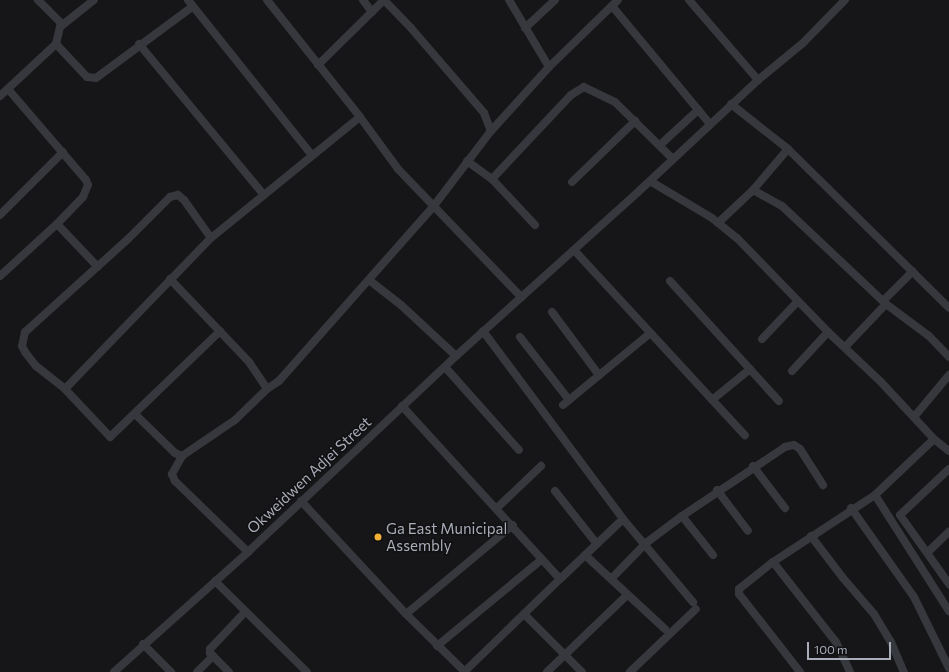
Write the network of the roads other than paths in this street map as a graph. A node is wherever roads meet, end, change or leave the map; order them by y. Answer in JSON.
{"nodes":[{"id":1,"x":38,"y":0,"type":"edge"},
{"id":2,"x":94,"y":0,"type":"edge"},
{"id":3,"x":267,"y":0,"type":"edge"},
{"id":4,"x":363,"y":0,"type":"edge"},
{"id":5,"x":384,"y":0,"type":"edge"},
{"id":6,"x":509,"y":0,"type":"edge"},
{"id":7,"x":555,"y":0,"type":"edge"},
{"id":8,"x":689,"y":0,"type":"edge"},
{"id":9,"x":845,"y":0,"type":"edge"},
{"id":10,"x":615,"y":3,"type":"edge"},
{"id":11,"x":190,"y":4,"type":"edge"},
{"id":12,"x":372,"y":12,"type":"junction"},
{"id":13,"x":60,"y":27,"type":"junction"},
{"id":14,"x":525,"y":28,"type":"junction"},
{"id":15,"x":56,"y":44,"type":"junction"},
{"id":16,"x":139,"y":44,"type":"junction"},
{"id":17,"x":318,"y":65,"type":"junction"},
{"id":18,"x":549,"y":67,"type":"junction"},
{"id":19,"x":758,"y":80,"type":"junction"},
{"id":20,"x":8,"y":89,"type":"junction"},
{"id":21,"x":0,"y":96,"type":"edge"},
{"id":22,"x":731,"y":104,"type":"junction"},
{"id":23,"x":698,"y":110,"type":"junction"},
{"id":24,"x":360,"y":117,"type":"junction"},
{"id":25,"x":635,"y":121,"type":"junction"},
{"id":26,"x":710,"y":124,"type":"junction"},
{"id":27,"x":491,"y":131,"type":"junction"},
{"id":28,"x":660,"y":145,"type":"junction"},
{"id":29,"x":788,"y":149,"type":"junction"},
{"id":30,"x":63,"y":152,"type":"junction"},
{"id":31,"x":311,"y":154,"type":"junction"},
{"id":32,"x":674,"y":159,"type":"junction"},
{"id":33,"x":467,"y":161,"type":"junction"},
{"id":34,"x":492,"y":179,"type":"junction"},
{"id":35,"x":650,"y":181,"type":"junction"},
{"id":36,"x":572,"y":182,"type":"dead end"},
{"id":37,"x":753,"y":190,"type":"junction"},
{"id":38,"x":263,"y":194,"type":"junction"},
{"id":39,"x":433,"y":207,"type":"junction"},
{"id":40,"x":0,"y":215,"type":"edge"},
{"id":41,"x":57,"y":224,"type":"junction"},
{"id":42,"x":718,"y":224,"type":"junction"},
{"id":43,"x":535,"y":225,"type":"dead end"},
{"id":44,"x":211,"y":238,"type":"junction"},
{"id":45,"x":574,"y":250,"type":"junction"},
{"id":46,"x":98,"y":267,"type":"junction"},
{"id":47,"x":913,"y":271,"type":"junction"},
{"id":48,"x":0,"y":276,"type":"edge"},
{"id":49,"x":170,"y":279,"type":"junction"},
{"id":50,"x":369,"y":280,"type":"junction"},
{"id":51,"x":670,"y":281,"type":"dead end"},
{"id":52,"x":521,"y":297,"type":"junction"},
{"id":53,"x":798,"y":301,"type":"junction"},
{"id":54,"x":885,"y":302,"type":"junction"},
{"id":55,"x":949,"y":308,"type":"edge"},
{"id":56,"x":552,"y":312,"type":"dead end"},
{"id":57,"x":220,"y":331,"type":"junction"},
{"id":58,"x":483,"y":331,"type":"junction"},
{"id":59,"x":828,"y":332,"type":"junction"},
{"id":60,"x":649,"y":334,"type":"junction"},
{"id":61,"x":520,"y":338,"type":"dead end"},
{"id":62,"x":762,"y":339,"type":"dead end"},
{"id":63,"x":845,"y":347,"type":"junction"},
{"id":64,"x":456,"y":356,"type":"junction"},
{"id":65,"x":949,"y":357,"type":"edge"},
{"id":66,"x":445,"y":367,"type":"junction"},
{"id":67,"x":750,"y":369,"type":"junction"},
{"id":68,"x":792,"y":371,"type":"dead end"},
{"id":69,"x":600,"y":375,"type":"junction"},
{"id":70,"x":949,"y":375,"type":"edge"},
{"id":71,"x":65,"y":389,"type":"junction"},
{"id":72,"x":267,"y":389,"type":"junction"},
{"id":73,"x":712,"y":400,"type":"junction"},
{"id":74,"x":779,"y":401,"type":"dead end"},
{"id":75,"x":402,"y":406,"type":"junction"},
{"id":76,"x":135,"y":414,"type":"junction"},
{"id":77,"x":914,"y":417,"type":"junction"},
{"id":78,"x":745,"y":435,"type":"dead end"},
{"id":79,"x":934,"y":439,"type":"junction"},
{"id":80,"x":949,"y":449,"type":"edge"},
{"id":81,"x":520,"y":450,"type":"dead end"},
{"id":82,"x":182,"y":456,"type":"junction"},
{"id":83,"x":541,"y":466,"type":"dead end"},
{"id":84,"x":753,"y":466,"type":"junction"},
{"id":85,"x":949,"y":469,"type":"edge"},
{"id":86,"x":823,"y":485,"type":"dead end"},
{"id":87,"x":718,"y":490,"type":"junction"},
{"id":88,"x":555,"y":491,"type":"dead end"},
{"id":89,"x":875,"y":495,"type":"junction"},
{"id":90,"x":301,"y":501,"type":"junction"},
{"id":91,"x":497,"y":508,"type":"junction"},
{"id":92,"x":785,"y":508,"type":"dead end"},
{"id":93,"x":851,"y":508,"type":"junction"},
{"id":94,"x":682,"y":516,"type":"junction"},
{"id":95,"x":623,"y":519,"type":"junction"},
{"id":96,"x":513,"y":525,"type":"junction"},
{"id":97,"x":748,"y":531,"type":"dead end"},
{"id":98,"x":949,"y":532,"type":"edge"},
{"id":99,"x":812,"y":536,"type":"junction"},
{"id":100,"x":596,"y":543,"type":"junction"},
{"id":101,"x":646,"y":543,"type":"junction"},
{"id":102,"x":248,"y":552,"type":"junction"},
{"id":103,"x":585,"y":555,"type":"junction"},
{"id":104,"x":713,"y":555,"type":"dead end"},
{"id":105,"x":930,"y":555,"type":"junction"},
{"id":106,"x":542,"y":559,"type":"junction"},
{"id":107,"x":773,"y":562,"type":"junction"},
{"id":108,"x":920,"y":566,"type":"junction"},
{"id":109,"x":612,"y":578,"type":"junction"},
{"id":110,"x":560,"y":579,"type":"junction"},
{"id":111,"x":215,"y":581,"type":"junction"},
{"id":112,"x":949,"y":584,"type":"edge"},
{"id":113,"x":627,"y":595,"type":"junction"},
{"id":114,"x":949,"y":611,"type":"edge"},
{"id":115,"x":246,"y":612,"type":"junction"},
{"id":116,"x":406,"y":614,"type":"junction"},
{"id":117,"x":524,"y":614,"type":"junction"},
{"id":118,"x":665,"y":629,"type":"dead end"},
{"id":119,"x":143,"y":644,"type":"junction"},
{"id":120,"x":437,"y":646,"type":"junction"},
{"id":121,"x":564,"y":655,"type":"junction"},
{"id":122,"x":213,"y":656,"type":"junction"},
{"id":123,"x":949,"y":668,"type":"edge"},
{"id":124,"x":114,"y":672,"type":"edge"},
{"id":125,"x":171,"y":672,"type":"edge"},
{"id":126,"x":197,"y":672,"type":"edge"},
{"id":127,"x":229,"y":672,"type":"edge"},
{"id":128,"x":307,"y":672,"type":"edge"},
{"id":129,"x":464,"y":672,"type":"edge"},
{"id":130,"x":547,"y":672,"type":"edge"},
{"id":131,"x":582,"y":672,"type":"edge"},
{"id":132,"x":630,"y":672,"type":"edge"},
{"id":133,"x":800,"y":672,"type":"edge"},
{"id":134,"x":850,"y":672,"type":"edge"},
{"id":135,"x":904,"y":672,"type":"edge"}],
"edges":[{"from":1,"to":13,"type":"street"},
{"from":2,"to":13,"type":"street"},
{"from":3,"to":17,"type":"street"},
{"from":4,"to":12,"type":"street"},
{"from":5,"to":12,"type":"street"},
{"from":5,"to":27,"type":"street"},
{"from":6,"to":14,"type":"street"},
{"from":7,"to":14,"type":"street"},
{"from":8,"to":19,"type":"street"},
{"from":9,"to":19,"type":"street","name":"Okweidwen Adjei Street"},
{"from":10,"to":18,"type":"street"},
{"from":10,"to":23,"type":"street"},
{"from":11,"to":16,"type":"street"},
{"from":11,"to":31,"type":"street"},
{"from":12,"to":17,"type":"street"},
{"from":13,"to":15,"type":"street"},
{"from":14,"to":18,"type":"street"},
{"from":15,"to":16,"type":"street"},
{"from":15,"to":20,"type":"street"},
{"from":16,"to":38,"type":"street"},
{"from":17,"to":24,"type":"street"},
{"from":18,"to":27,"type":"street"},
{"from":19,"to":22,"type":"street","name":"Okweidwen Adjei Street"},
{"from":20,"to":21,"type":"street"},
{"from":20,"to":30,"type":"street"},
{"from":22,"to":26,"type":"street","name":"Okweidwen Adjei Street"},
{"from":22,"to":29,"type":"street"},
{"from":23,"to":26,"type":"street"},
{"from":23,"to":28,"type":"street"},
{"from":24,"to":31,"type":"street"},
{"from":24,"to":39,"type":"street"},
{"from":25,"to":28,"type":"street"},
{"from":25,"to":34,"type":"street"},
{"from":25,"to":36,"type":"street"},
{"from":26,"to":32,"type":"street","name":"Okweidwen Adjei Street"},
{"from":27,"to":33,"type":"street"},
{"from":28,"to":32,"type":"street"},
{"from":29,"to":37,"type":"street"},
{"from":29,"to":47,"type":"street"},
{"from":30,"to":40,"type":"street"},
{"from":30,"to":41,"type":"street"},
{"from":31,"to":38,"type":"street"},
{"from":32,"to":35,"type":"street","name":"Okweidwen Adjei Street"},
{"from":33,"to":34,"type":"street"},
{"from":33,"to":39,"type":"street"},
{"from":34,"to":43,"type":"street"},
{"from":35,"to":42,"type":"street"},
{"from":35,"to":45,"type":"street","name":"Okweidwen Adjei Street"},
{"from":37,"to":42,"type":"street"},
{"from":37,"to":54,"type":"street"},
{"from":38,"to":44,"type":"street"},
{"from":39,"to":50,"type":"street"},
{"from":39,"to":52,"type":"street"},
{"from":41,"to":46,"type":"street"},
{"from":41,"to":48,"type":"street"},
{"from":42,"to":53,"type":"street"},
{"from":44,"to":46,"type":"street"},
{"from":44,"to":49,"type":"street"},
{"from":45,"to":52,"type":"street","name":"Okweidwen Adjei Street"},
{"from":45,"to":60,"type":"street"},
{"from":46,"to":71,"type":"street"},
{"from":47,"to":54,"type":"street"},
{"from":47,"to":55,"type":"street"},
{"from":49,"to":57,"type":"street"},
{"from":49,"to":71,"type":"street"},
{"from":50,"to":64,"type":"street"},
{"from":50,"to":72,"type":"street"},
{"from":51,"to":67,"type":"street"},
{"from":52,"to":58,"type":"street","name":"Okweidwen Adjei Street"},
{"from":53,"to":59,"type":"street"},
{"from":53,"to":62,"type":"street"},
{"from":54,"to":63,"type":"street"},
{"from":54,"to":65,"type":"street"},
{"from":56,"to":69,"type":"street"},
{"from":57,"to":72,"type":"street"},
{"from":57,"to":76,"type":"street"},
{"from":58,"to":64,"type":"street","name":"Okweidwen Adjei Street"},
{"from":58,"to":95,"type":"street"},
{"from":59,"to":63,"type":"street"},
{"from":59,"to":68,"type":"street"},
{"from":60,"to":69,"type":"street"},
{"from":60,"to":73,"type":"street"},
{"from":61,"to":69,"type":"street"},
{"from":63,"to":77,"type":"street"},
{"from":64,"to":66,"type":"street","name":"Okweidwen Adjei Street"},
{"from":66,"to":75,"type":"street","name":"Okweidwen Adjei Street"},
{"from":66,"to":81,"type":"street"},
{"from":67,"to":73,"type":"street"},
{"from":67,"to":74,"type":"street"},
{"from":70,"to":77,"type":"street"},
{"from":71,"to":76,"type":"street"},
{"from":72,"to":82,"type":"street"},
{"from":73,"to":78,"type":"street"},
{"from":75,"to":90,"type":"street","name":"Okweidwen Adjei Street"},
{"from":75,"to":91,"type":"street"},
{"from":76,"to":82,"type":"street"},
{"from":77,"to":79,"type":"street"},
{"from":79,"to":80,"type":"street"},
{"from":79,"to":89,"type":"street"},
{"from":82,"to":102,"type":"street"},
{"from":83,"to":91,"type":"street"},
{"from":84,"to":86,"type":"street"},
{"from":84,"to":87,"type":"street"},
{"from":84,"to":92,"type":"street"},
{"from":85,"to":105,"type":"street"},
{"from":87,"to":94,"type":"street"},
{"from":87,"to":97,"type":"street"},
{"from":88,"to":100,"type":"street"},
{"from":89,"to":93,"type":"street"},
{"from":89,"to":108,"type":"street"},
{"from":90,"to":102,"type":"street","name":"Okweidwen Adjei Street"},
{"from":90,"to":116,"type":"street"},
{"from":91,"to":96,"type":"street"},
{"from":93,"to":99,"type":"street"},
{"from":93,"to":123,"type":"street"},
{"from":94,"to":101,"type":"street"},
{"from":94,"to":104,"type":"street"},
{"from":95,"to":100,"type":"street"},
{"from":95,"to":101,"type":"street"},
{"from":96,"to":106,"type":"street"},
{"from":96,"to":116,"type":"street"},
{"from":98,"to":105,"type":"street"},
{"from":99,"to":107,"type":"street"},
{"from":99,"to":135,"type":"street"},
{"from":100,"to":103,"type":"street"},
{"from":101,"to":109,"type":"street"},
{"from":101,"to":132,"type":"street"},
{"from":102,"to":111,"type":"street","name":"Okweidwen Adjei Street"},
{"from":103,"to":109,"type":"street"},
{"from":103,"to":110,"type":"street"},
{"from":105,"to":108,"type":"street"},
{"from":105,"to":112,"type":"street"},
{"from":106,"to":110,"type":"street"},
{"from":106,"to":120,"type":"street"},
{"from":107,"to":133,"type":"street"},
{"from":107,"to":134,"type":"street"},
{"from":108,"to":114,"type":"street"},
{"from":109,"to":113,"type":"street"},
{"from":110,"to":117,"type":"street"},
{"from":111,"to":115,"type":"street"},
{"from":111,"to":119,"type":"street","name":"Okweidwen Adjei Street"},
{"from":113,"to":118,"type":"street"},
{"from":113,"to":121,"type":"street"},
{"from":115,"to":122,"type":"street"},
{"from":115,"to":128,"type":"street"},
{"from":116,"to":120,"type":"street"},
{"from":117,"to":121,"type":"street"},
{"from":117,"to":129,"type":"street"},
{"from":119,"to":124,"type":"street","name":"Okweidwen Adjei Street"},
{"from":119,"to":125,"type":"street"},
{"from":120,"to":129,"type":"street"},
{"from":121,"to":130,"type":"street"},
{"from":121,"to":131,"type":"street"},
{"from":122,"to":126,"type":"street"},
{"from":122,"to":127,"type":"street"}]}
